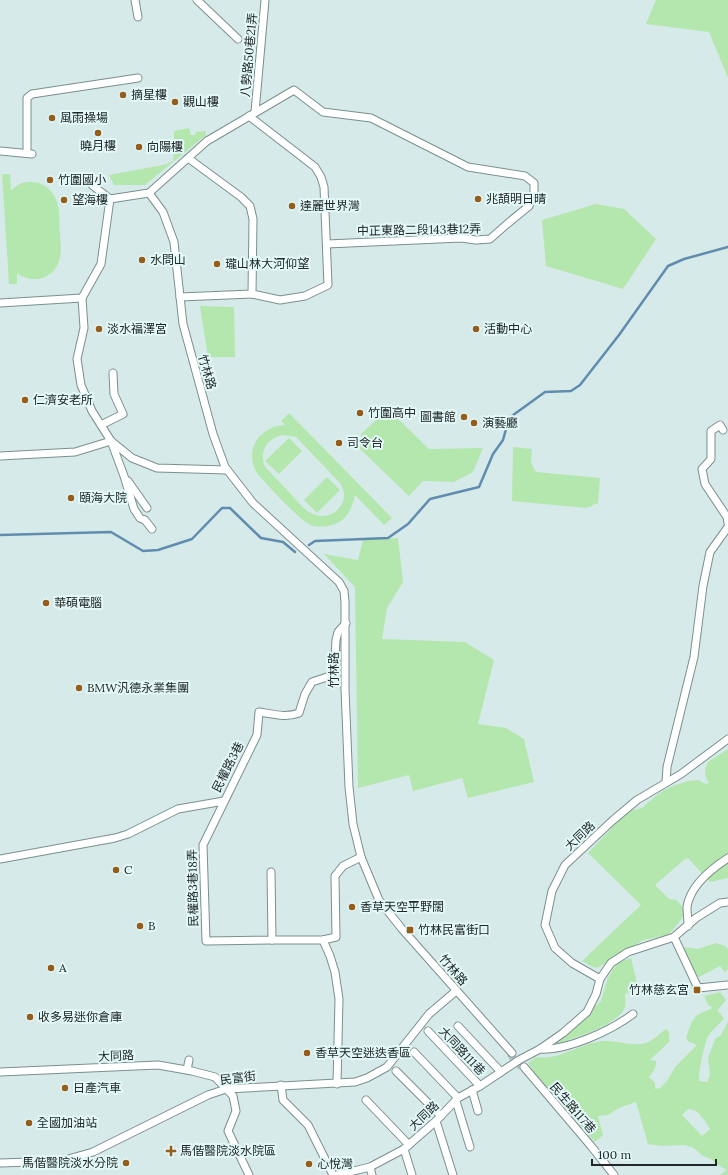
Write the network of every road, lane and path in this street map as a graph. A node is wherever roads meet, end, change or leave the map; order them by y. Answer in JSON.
{"nodes":[{"id":1,"x":135,"y":0,"type":"edge"},
{"id":2,"x":197,"y":0,"type":"edge"},
{"id":3,"x":266,"y":0,"type":"edge"},
{"id":4,"x":138,"y":17,"type":"dead end"},
{"id":5,"x":238,"y":39,"type":"dead end"},
{"id":6,"x":138,"y":78,"type":"dead end"},
{"id":7,"x":252,"y":114,"type":"junction"},
{"id":8,"x":0,"y":151,"type":"edge"},
{"id":9,"x":188,"y":158,"type":"junction"},
{"id":10,"x":92,"y":185,"type":"dead end"},
{"id":11,"x":149,"y":193,"type":"junction"},
{"id":12,"x":110,"y":199,"type":"junction"},
{"id":13,"x":326,"y":244,"type":"junction"},
{"id":14,"x":252,"y":294,"type":"junction"},
{"id":15,"x":180,"y":297,"type":"junction"},
{"id":16,"x":82,"y":298,"type":"junction"},
{"id":17,"x":0,"y":303,"type":"edge"},
{"id":18,"x":113,"y":373,"type":"dead end"},
{"id":19,"x":101,"y":425,"type":"junction"},
{"id":20,"x":723,"y":430,"type":"dead end"},
{"id":21,"x":111,"y":441,"type":"junction"},
{"id":22,"x":0,"y":456,"type":"edge"},
{"id":23,"x":227,"y":470,"type":"junction"},
{"id":24,"x":124,"y":476,"type":"junction"},
{"id":25,"x":147,"y":508,"type":"dead end"},
{"id":26,"x":728,"y":523,"type":"edge"},
{"id":27,"x":728,"y":527,"type":"edge"},
{"id":28,"x":152,"y":529,"type":"dead end"},
{"id":29,"x":346,"y":623,"type":"junction"},
{"id":30,"x":728,"y":739,"type":"edge"},
{"id":31,"x":666,"y":782,"type":"junction"},
{"id":32,"x":224,"y":801,"type":"junction"},
{"id":33,"x":361,"y":857,"type":"junction"},
{"id":34,"x":728,"y":858,"type":"edge"},
{"id":35,"x":0,"y":859,"type":"edge"},
{"id":36,"x":271,"y":872,"type":"dead end"},
{"id":37,"x":728,"y":902,"type":"edge"},
{"id":38,"x":688,"y":926,"type":"junction"},
{"id":39,"x":674,"y":937,"type":"junction"},
{"id":40,"x":272,"y":940,"type":"junction"},
{"id":41,"x":323,"y":940,"type":"junction"},
{"id":42,"x":600,"y":979,"type":"junction"},
{"id":43,"x":728,"y":985,"type":"edge"},
{"id":44,"x":456,"y":991,"type":"junction"},
{"id":45,"x":633,"y":1014,"type":"dead end"},
{"id":46,"x":458,"y":1026,"type":"dead end"},
{"id":47,"x":428,"y":1031,"type":"dead end"},
{"id":48,"x":540,"y":1049,"type":"junction"},
{"id":49,"x":414,"y":1052,"type":"dead end"},
{"id":50,"x":511,"y":1053,"type":"tunnel mouth"},
{"id":51,"x":189,"y":1060,"type":"dead end"},
{"id":52,"x":523,"y":1067,"type":"tunnel mouth"},
{"id":53,"x":187,"y":1070,"type":"junction"},
{"id":54,"x":396,"y":1071,"type":"dead end"},
{"id":55,"x":0,"y":1072,"type":"edge"},
{"id":56,"x":501,"y":1072,"type":"junction"},
{"id":57,"x":337,"y":1084,"type":"junction"},
{"id":58,"x":281,"y":1086,"type":"junction"},
{"id":59,"x":480,"y":1086,"type":"junction"},
{"id":60,"x":226,"y":1089,"type":"junction"},
{"id":61,"x":472,"y":1090,"type":"junction"},
{"id":62,"x":366,"y":1100,"type":"dead end"},
{"id":63,"x":457,"y":1100,"type":"junction"},
{"id":64,"x":478,"y":1111,"type":"dead end"},
{"id":65,"x":439,"y":1118,"type":"junction"},
{"id":66,"x":407,"y":1147,"type":"junction"},
{"id":67,"x":470,"y":1147,"type":"dead end"},
{"id":68,"x":0,"y":1163,"type":"edge"},
{"id":69,"x":370,"y":1167,"type":"junction"},
{"id":70,"x":250,"y":1175,"type":"edge"},
{"id":71,"x":333,"y":1175,"type":"edge"},
{"id":72,"x":337,"y":1175,"type":"edge"},
{"id":73,"x":372,"y":1175,"type":"edge"},
{"id":74,"x":412,"y":1175,"type":"edge"},
{"id":75,"x":453,"y":1175,"type":"edge"},
{"id":76,"x":614,"y":1175,"type":"edge"}],
"edges":[{"from":1,"to":4,"type":"street"},
{"from":2,"to":5,"type":"street"},
{"from":3,"to":7,"type":"street","name":"八勢路50巷21弄"},
{"from":6,"to":8,"type":"street"},
{"from":7,"to":9,"type":"street"},
{"from":7,"to":13,"type":"street"},
{"from":7,"to":13,"type":"street","name":"中正東路二段143巷12弄"},
{"from":9,"to":11,"type":"street"},
{"from":9,"to":14,"type":"street"},
{"from":10,"to":12,"type":"street"},
{"from":11,"to":12,"type":"street"},
{"from":11,"to":15,"type":"street","name":"竹林路"},
{"from":12,"to":16,"type":"street"},
{"from":13,"to":14,"type":"street"},
{"from":14,"to":15,"type":"street"},
{"from":15,"to":23,"type":"street","name":"竹林路"},
{"from":16,"to":17,"type":"street"},
{"from":16,"to":19,"type":"street"},
{"from":18,"to":19,"type":"street"},
{"from":19,"to":21,"type":"street"},
{"from":20,"to":26,"type":"street"},
{"from":21,"to":22,"type":"street"},
{"from":21,"to":23,"type":"street"},
{"from":21,"to":24,"type":"street"},
{"from":23,"to":29,"type":"street","name":"竹林路"},
{"from":24,"to":25,"type":"street"},
{"from":24,"to":28,"type":"street"},
{"from":27,"to":31,"type":"street"},
{"from":29,"to":32,"type":"street","name":"民權路3巷"},
{"from":29,"to":33,"type":"street","name":"竹林路"},
{"from":30,"to":31,"type":"street","name":"大同路"},
{"from":31,"to":42,"type":"street","name":"大同路"},
{"from":32,"to":35,"type":"street","name":"民權路3巷"},
{"from":32,"to":40,"type":"street","name":"民權路3巷18弄"},
{"from":33,"to":41,"type":"street"},
{"from":33,"to":44,"type":"street","name":"竹林路"},
{"from":34,"to":38,"type":"street"},
{"from":36,"to":40,"type":"street"},
{"from":37,"to":38,"type":"street","name":"大同路"},
{"from":38,"to":39,"type":"street","name":"大同路"},
{"from":39,"to":42,"type":"street","name":"大同路"},
{"from":39,"to":43,"type":"street"},
{"from":40,"to":41,"type":"street"},
{"from":41,"to":57,"type":"street"},
{"from":42,"to":48,"type":"street","name":"大同路"},
{"from":44,"to":50,"type":"street","name":"竹林路"},
{"from":44,"to":57,"type":"street","name":"民富街"},
{"from":45,"to":48,"type":"street"},
{"from":46,"to":56,"type":"street"},
{"from":47,"to":59,"type":"street","name":"大同路111巷"},
{"from":48,"to":56,"type":"street","name":"大同路"},
{"from":49,"to":63,"type":"street"},
{"from":51,"to":53,"type":"street"},
{"from":52,"to":76,"type":"street","name":"民生路117巷"},
{"from":53,"to":55,"type":"street","name":"大同路"},
{"from":53,"to":60,"type":"street","name":"大同路"},
{"from":54,"to":65,"type":"street"},
{"from":56,"to":59,"type":"street","name":"大同路"},
{"from":57,"to":58,"type":"street","name":"民富街"},
{"from":58,"to":60,"type":"street","name":"民富街"},
{"from":58,"to":71,"type":"street"},
{"from":59,"to":61,"type":"street","name":"大同路"},
{"from":60,"to":68,"type":"street","name":"民富街"},
{"from":60,"to":70,"type":"street","name":"大同路"},
{"from":61,"to":63,"type":"street","name":"大同路"},
{"from":61,"to":64,"type":"street"},
{"from":62,"to":66,"type":"street"},
{"from":63,"to":65,"type":"street","name":"大同路"},
{"from":63,"to":67,"type":"street"},
{"from":65,"to":66,"type":"street","name":"大同路"},
{"from":65,"to":75,"type":"street"},
{"from":66,"to":69,"type":"street","name":"大同路"},
{"from":66,"to":74,"type":"street"},
{"from":69,"to":72,"type":"street","name":"大同路"},
{"from":69,"to":73,"type":"street"}]}
